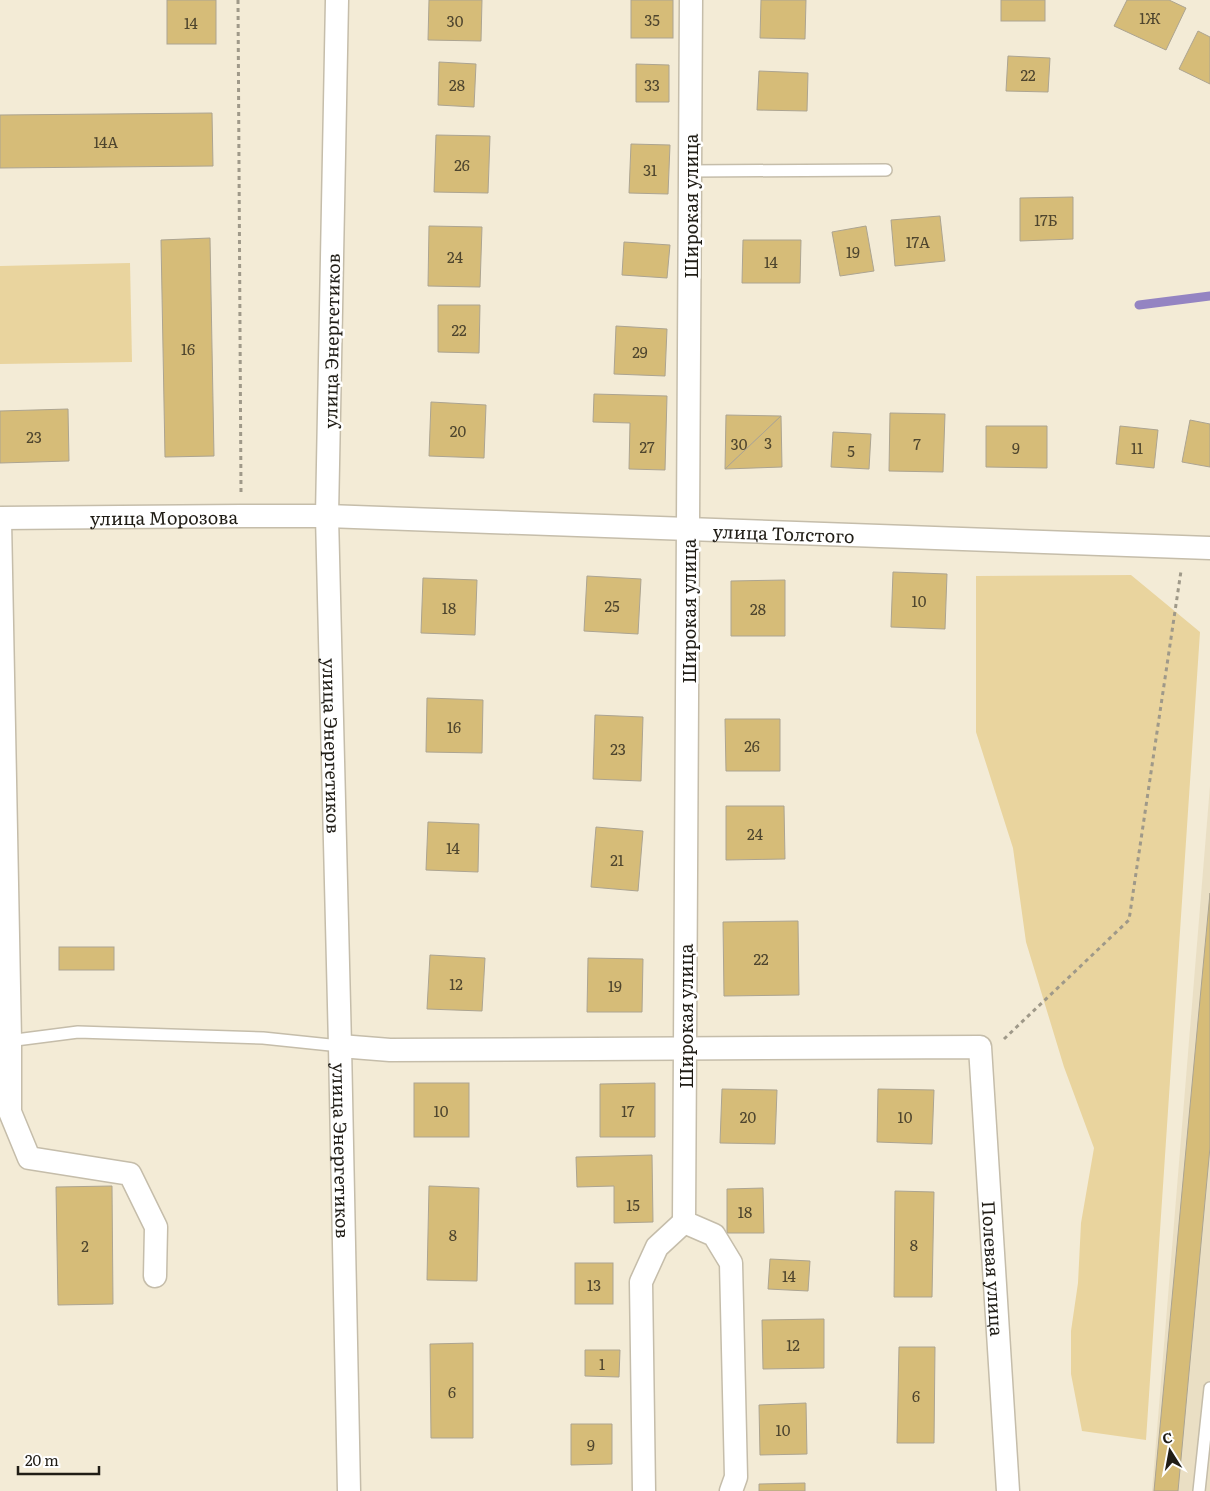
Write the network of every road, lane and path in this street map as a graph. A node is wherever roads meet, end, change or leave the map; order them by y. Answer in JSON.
{"nodes":[{"id":1,"x":238,"y":0,"type":"edge"},
{"id":2,"x":338,"y":0,"type":"edge"},
{"id":3,"x":691,"y":0,"type":"edge"},
{"id":4,"x":886,"y":170,"type":"dead end"},
{"id":5,"x":690,"y":172,"type":"junction"},
{"id":6,"x":241,"y":516,"type":"junction"},
{"id":7,"x":327,"y":516,"type":"junction"},
{"id":8,"x":0,"y":519,"type":"edge"},
{"id":9,"x":688,"y":528,"type":"junction"},
{"id":10,"x":1184,"y":548,"type":"junction"},
{"id":11,"x":1210,"y":548,"type":"edge"},
{"id":12,"x":5,"y":1041,"type":"edge"},
{"id":13,"x":340,"y":1046,"type":"junction"},
{"id":14,"x":685,"y":1048,"type":"junction"},
{"id":15,"x":981,"y":1054,"type":"junction"},
{"id":16,"x":684,"y":1222,"type":"junction"},
{"id":17,"x":155,"y":1276,"type":"dead end"},
{"id":18,"x":1210,"y":1388,"type":"edge"},
{"id":19,"x":348,"y":1491,"type":"edge"},
{"id":20,"x":644,"y":1491,"type":"edge"},
{"id":21,"x":731,"y":1491,"type":"edge"},
{"id":22,"x":1008,"y":1491,"type":"edge"},
{"id":23,"x":1198,"y":1491,"type":"edge"}],
"edges":[{"from":1,"to":6,"type":"path"},
{"from":2,"to":7,"type":"street","name":"улица Энергетиков"},
{"from":3,"to":5,"type":"street","name":"Широкая улица"},
{"from":4,"to":5,"type":"lane"},
{"from":5,"to":9,"type":"street","name":"Широкая улица"},
{"from":6,"to":7,"type":"street","name":"улица Морозова"},
{"from":6,"to":8,"type":"street","name":"улица Морозова"},
{"from":7,"to":9,"type":"street","name":"улица Толстого"},
{"from":7,"to":13,"type":"street","name":"улица Энергетиков"},
{"from":8,"to":12,"type":"street"},
{"from":9,"to":10,"type":"street","name":"улица Толстого"},
{"from":9,"to":14,"type":"street","name":"Широкая улица"},
{"from":10,"to":11,"type":"street","name":"улица Толстого"},
{"from":10,"to":15,"type":"path"},
{"from":12,"to":13,"type":"lane"},
{"from":12,"to":17,"type":"street"},
{"from":13,"to":14,"type":"street"},
{"from":13,"to":19,"type":"street","name":"улица Энергетиков"},
{"from":14,"to":15,"type":"street"},
{"from":14,"to":16,"type":"street","name":"Широкая улица"},
{"from":15,"to":22,"type":"street","name":"Полевая улица"},
{"from":16,"to":20,"type":"street"},
{"from":16,"to":21,"type":"street"},
{"from":18,"to":23,"type":"lane"}]}
